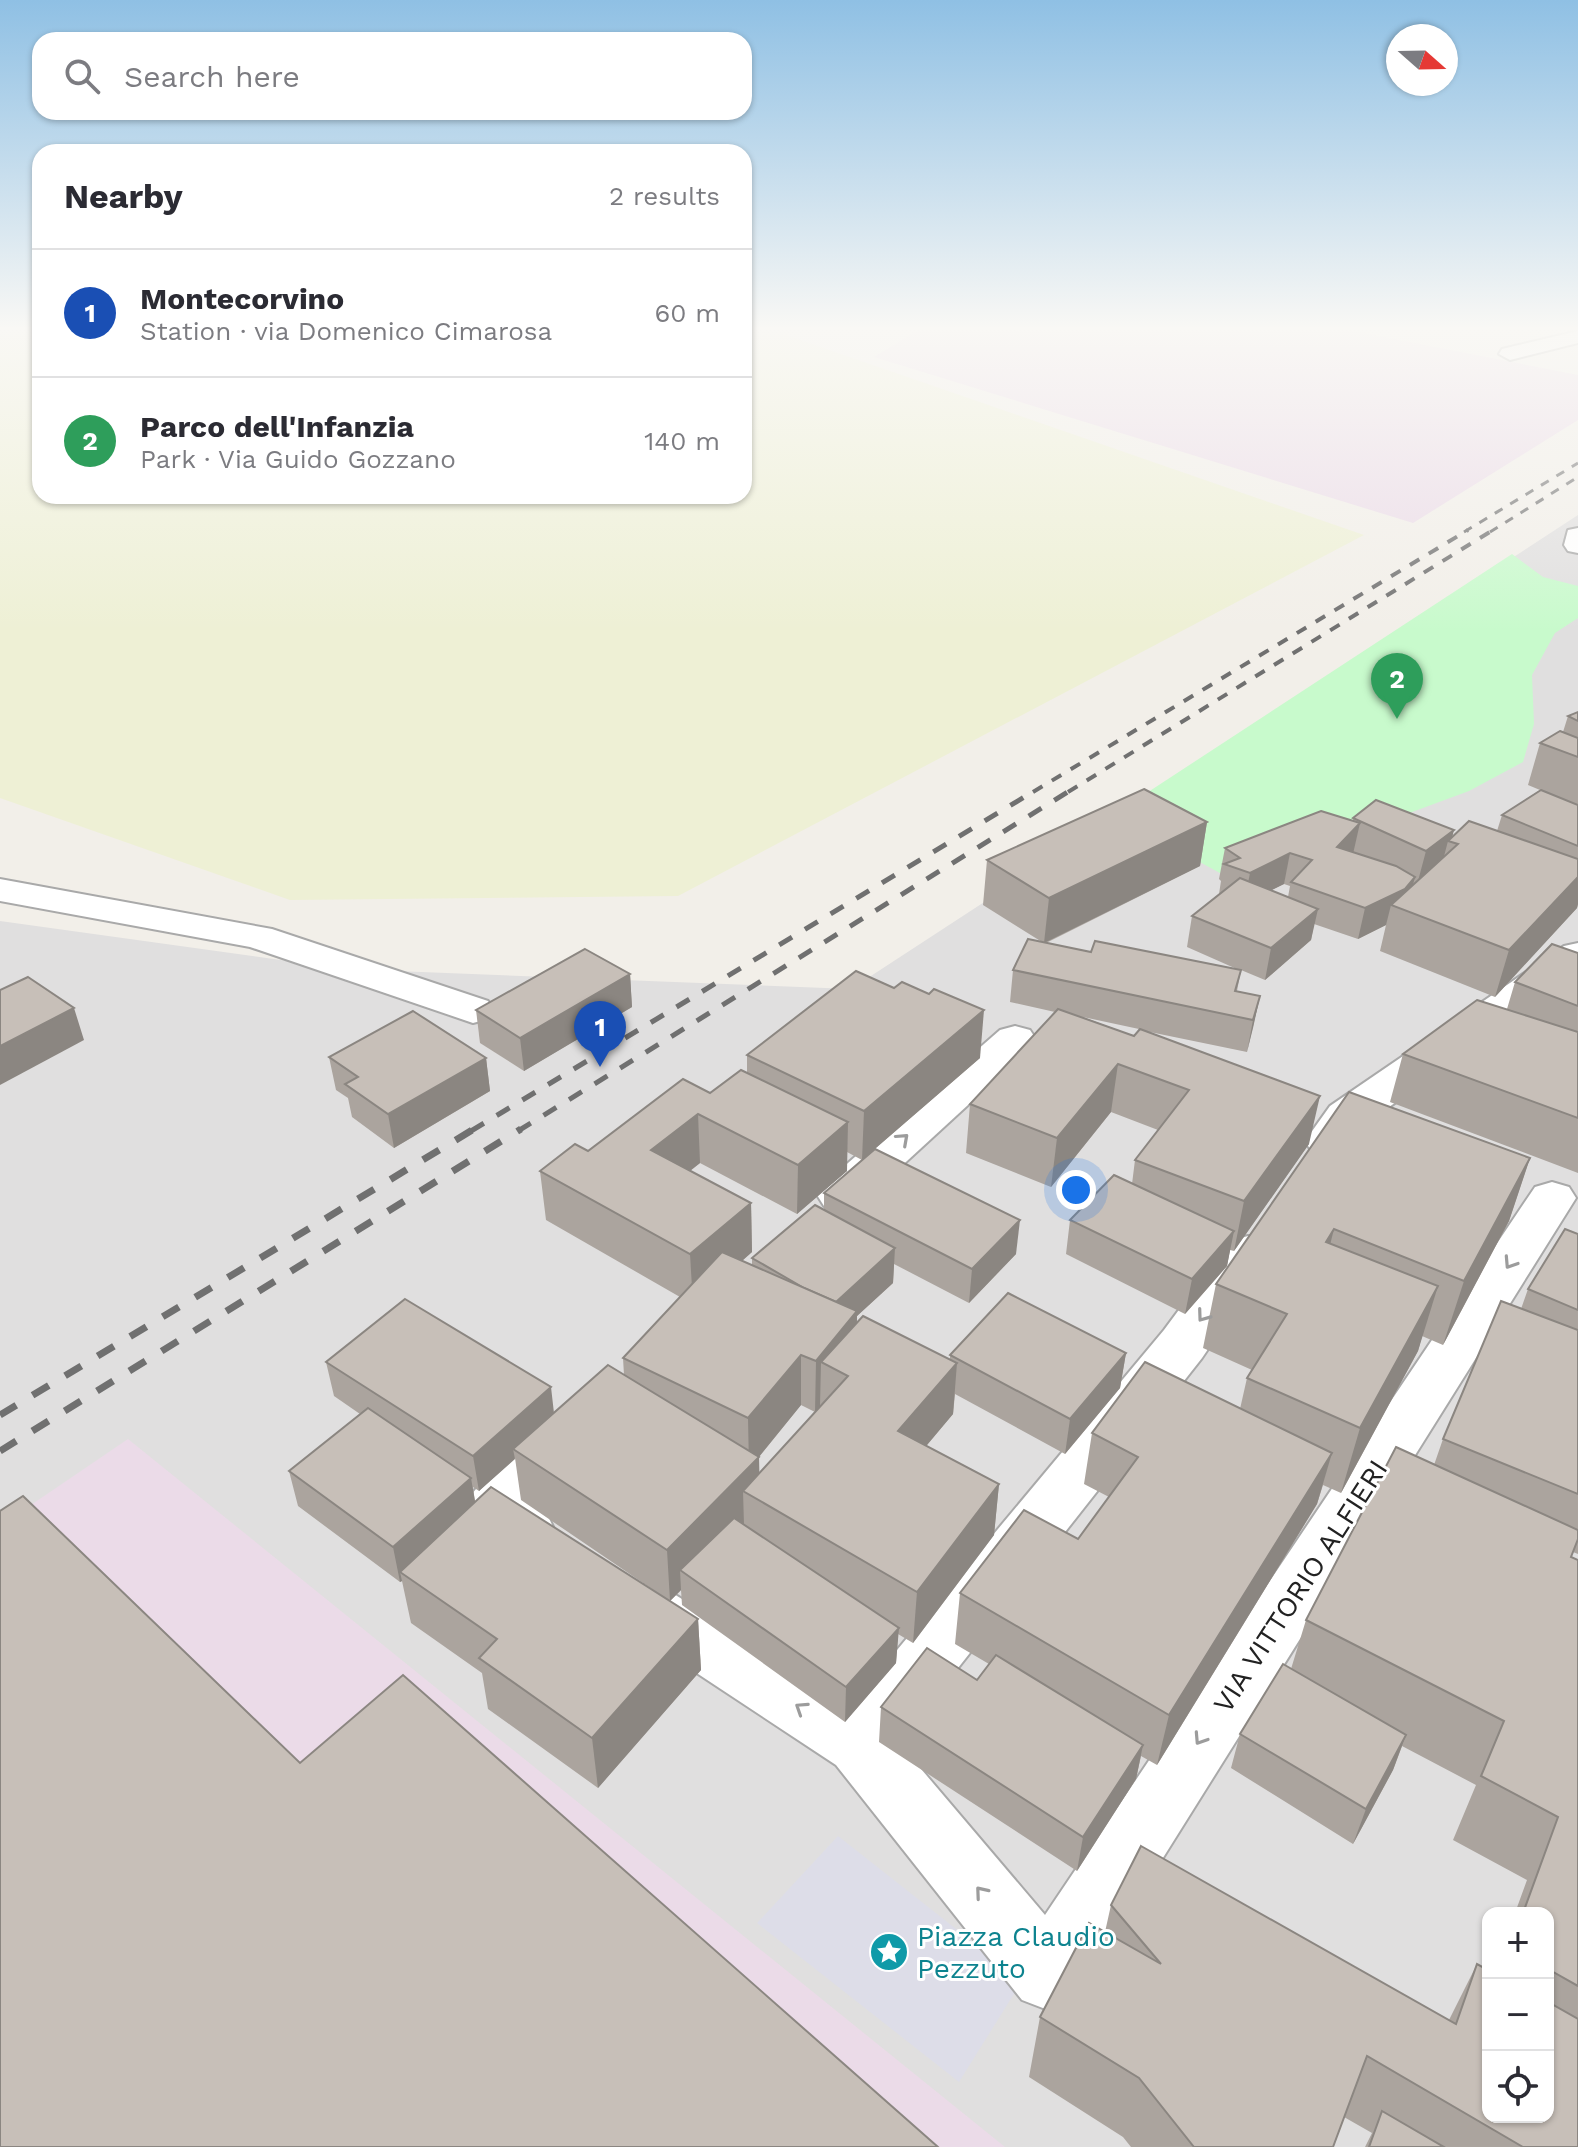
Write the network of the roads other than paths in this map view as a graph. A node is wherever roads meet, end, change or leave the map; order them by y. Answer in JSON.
{"nodes":[{"id":1,"x":1578,"y":536,"type":"edge"},
{"id":2,"x":1578,"y":545,"type":"edge"},
{"id":3,"x":0,"y":890,"type":"edge"},
{"id":4,"x":1578,"y":955,"type":"edge"},
{"id":5,"x":473,"y":1010,"type":"edge"},
{"id":6,"x":1015,"y":1039,"type":"dead end"},
{"id":7,"x":1546,"y":1195,"type":"edge"},
{"id":8,"x":812,"y":1220,"type":"edge"},
{"id":9,"x":598,"y":1413,"type":"edge"},
{"id":10,"x":859,"y":1744,"type":"junction"}],
"edges":[{"from":1,"to":2,"type":"street"},
{"from":3,"to":5,"type":"street"},
{"from":4,"to":10,"type":"street","one_way":true},
{"from":8,"to":6,"type":"street","one_way":true},
{"from":7,"to":10,"type":"street","name":"VIA VITTORIO ALFIERI","one_way":true},
{"from":10,"to":9,"type":"street","one_way":true}]}
